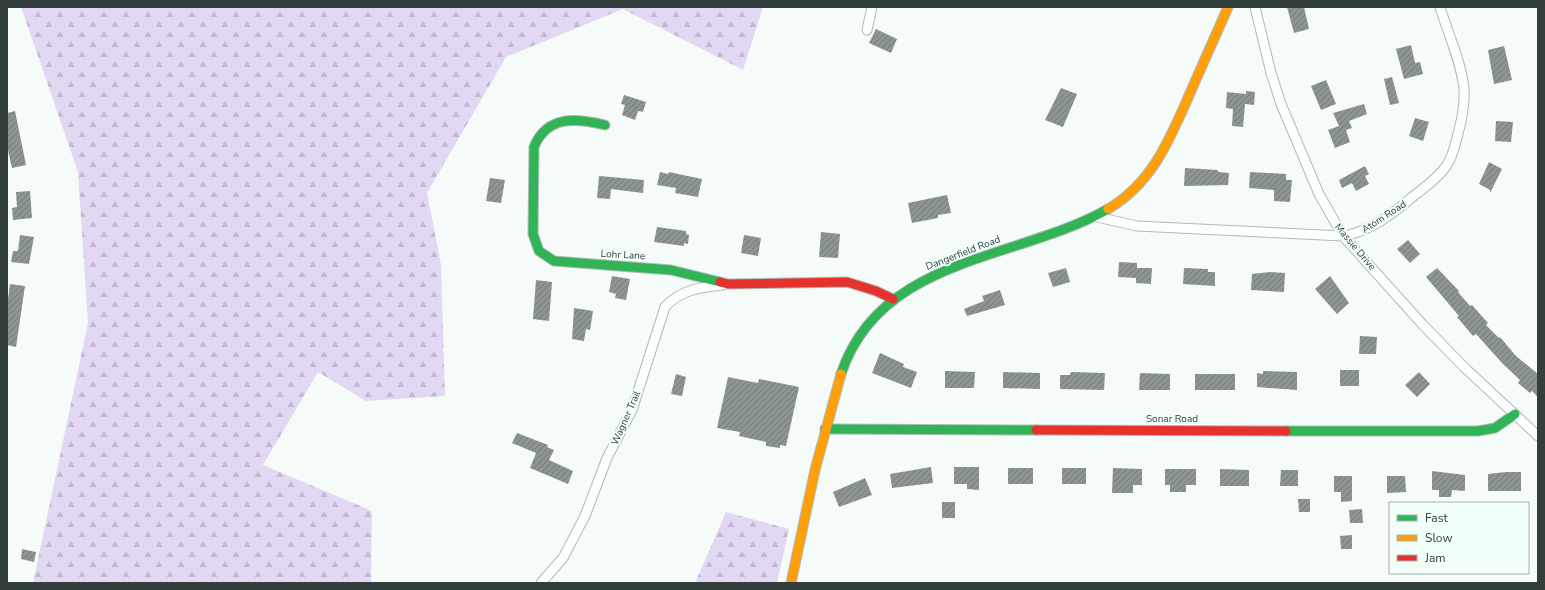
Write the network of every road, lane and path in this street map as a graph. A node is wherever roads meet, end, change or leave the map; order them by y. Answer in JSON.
{"nodes":[{"id":1,"x":872,"y":7,"type":"edge"},
{"id":2,"x":1228,"y":7,"type":"edge"},
{"id":3,"x":1255,"y":7,"type":"edge"},
{"id":4,"x":1440,"y":7,"type":"edge"},
{"id":5,"x":867,"y":30,"type":"dead end"},
{"id":6,"x":605,"y":125,"type":"dead end"},
{"id":7,"x":1096,"y":217,"type":"junction"},
{"id":8,"x":1343,"y":236,"type":"junction"},
{"id":9,"x":728,"y":284,"type":"junction"},
{"id":10,"x":893,"y":300,"type":"junction"},
{"id":11,"x":1515,"y":414,"type":"junction"},
{"id":12,"x":825,"y":429,"type":"junction"},
{"id":13,"x":1538,"y":436,"type":"edge"},
{"id":14,"x":541,"y":583,"type":"edge"},
{"id":15,"x":791,"y":583,"type":"edge"}],
"edges":[{"from":1,"to":5,"type":"street"},
{"from":2,"to":7,"type":"street","name":"Dangerfield Road"},
{"from":3,"to":8,"type":"street","name":"Massie Drive"},
{"from":4,"to":8,"type":"street","name":"Atom Road"},
{"from":6,"to":9,"type":"street","name":"Lohr Lane"},
{"from":7,"to":8,"type":"street","name":"Atom Road"},
{"from":7,"to":10,"type":"street","name":"Dangerfield Road"},
{"from":8,"to":11,"type":"street","name":"Massie Drive"},
{"from":9,"to":10,"type":"street","name":"Lohr Lane"},
{"from":9,"to":14,"type":"street","name":"Wagner Trail"},
{"from":10,"to":12,"type":"street","name":"Dangerfield Road"},
{"from":11,"to":12,"type":"street","name":"Sonar Road"},
{"from":11,"to":13,"type":"street","name":"Massie Drive"},
{"from":12,"to":15,"type":"street","name":"Dangerfield Road"}]}
